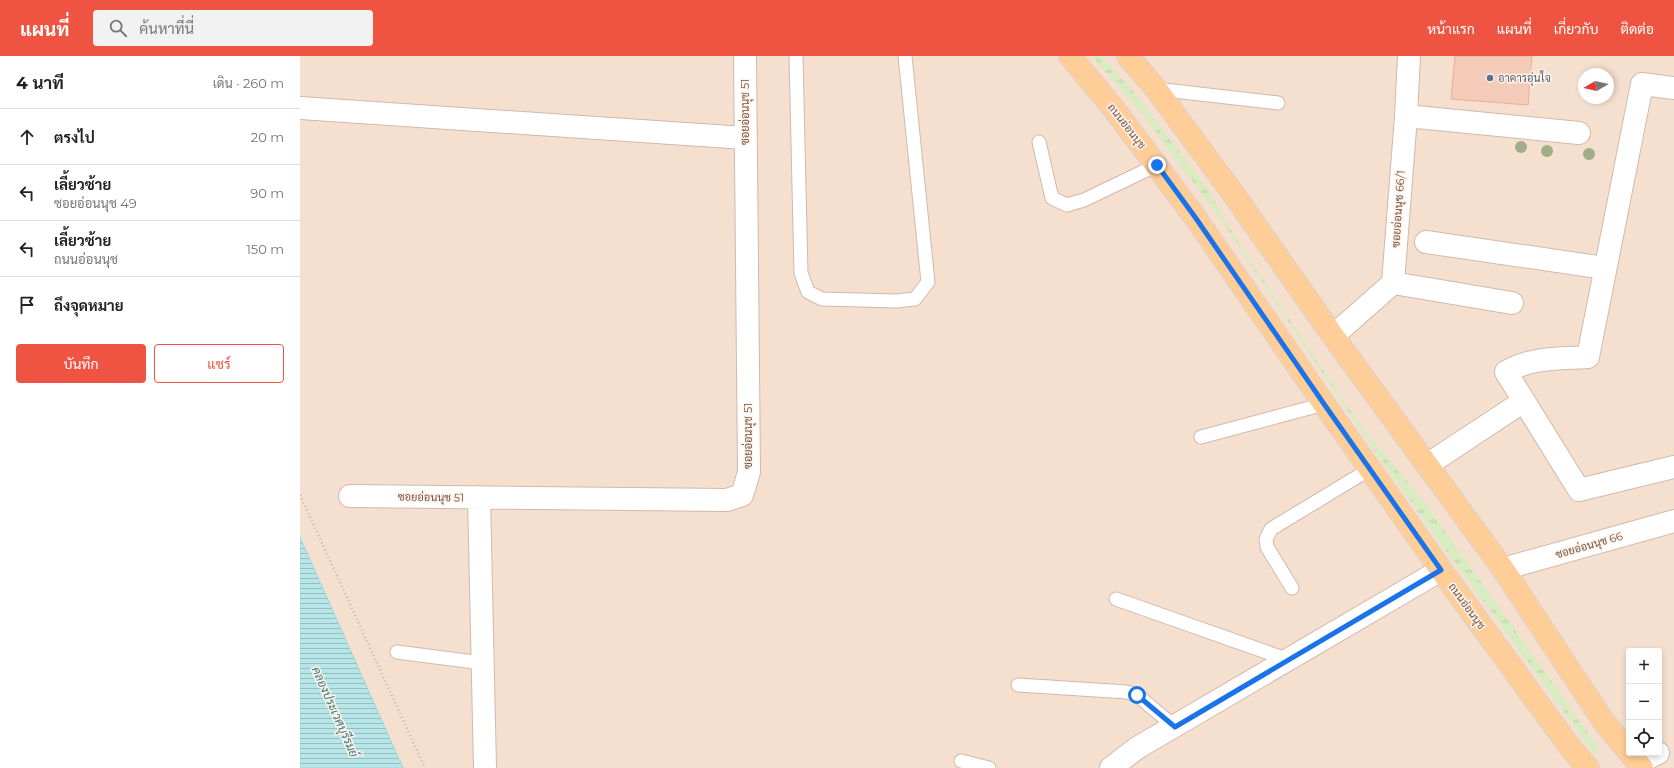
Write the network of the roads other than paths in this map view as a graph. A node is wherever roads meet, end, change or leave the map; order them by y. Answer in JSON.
{"nodes":[{"id":1,"x":745,"y":56,"type":"edge"},
{"id":2,"x":796,"y":56,"type":"edge"},
{"id":3,"x":905,"y":56,"type":"edge"},
{"id":4,"x":1070,"y":56,"type":"edge"},
{"id":5,"x":1128,"y":56,"type":"edge"},
{"id":6,"x":1409,"y":56,"type":"edge"},
{"id":7,"x":1674,"y":88,"type":"edge"},
{"id":8,"x":1156,"y":90,"type":"junction"},
{"id":9,"x":1278,"y":103,"type":"dead end"},
{"id":10,"x":300,"y":108,"type":"edge"},
{"id":11,"x":1406,"y":116,"type":"junction"},
{"id":12,"x":1579,"y":133,"type":"dead end"},
{"id":13,"x":745,"y":138,"type":"junction"},
{"id":14,"x":1039,"y":142,"type":"dead end"},
{"id":15,"x":1157,"y":165,"type":"junction"},
{"id":16,"x":1426,"y":242,"type":"dead end"},
{"id":17,"x":1605,"y":268,"type":"junction"},
{"id":18,"x":1393,"y":283,"type":"junction"},
{"id":19,"x":1512,"y":303,"type":"dead end"},
{"id":20,"x":1333,"y":336,"type":"junction"},
{"id":21,"x":1524,"y":401,"type":"junction"},
{"id":22,"x":1324,"y":404,"type":"junction"},
{"id":23,"x":1201,"y":436,"type":"dead end"},
{"id":24,"x":1427,"y":465,"type":"junction"},
{"id":25,"x":1674,"y":467,"type":"edge"},
{"id":26,"x":1370,"y":470,"type":"junction"},
{"id":27,"x":350,"y":496,"type":"dead end"},
{"id":28,"x":479,"y":497,"type":"junction"},
{"id":29,"x":1674,"y":520,"type":"edge"},
{"id":30,"x":1503,"y":569,"type":"junction"},
{"id":31,"x":1441,"y":570,"type":"junction"},
{"id":32,"x":1292,"y":588,"type":"dead end"},
{"id":33,"x":1116,"y":599,"type":"dead end"},
{"id":34,"x":397,"y":652,"type":"dead end"},
{"id":35,"x":1288,"y":660,"type":"junction"},
{"id":36,"x":482,"y":663,"type":"junction"},
{"id":37,"x":1018,"y":685,"type":"dead end"},
{"id":38,"x":1175,"y":727,"type":"junction"},
{"id":39,"x":1674,"y":745,"type":"edge"},
{"id":40,"x":1569,"y":746,"type":"junction"},
{"id":41,"x":1662,"y":751,"type":"edge"},
{"id":42,"x":1649,"y":756,"type":"edge"},
{"id":43,"x":1633,"y":761,"type":"edge"},
{"id":44,"x":961,"y":762,"type":"dead end"},
{"id":45,"x":485,"y":768,"type":"edge"},
{"id":46,"x":989,"y":768,"type":"edge"},
{"id":47,"x":1111,"y":768,"type":"edge"},
{"id":48,"x":1582,"y":768,"type":"edge"},
{"id":49,"x":1588,"y":768,"type":"edge"}],
"edges":[{"from":1,"to":13,"type":"street","name":"ซอยอ่อนนุช 51"},
{"from":2,"to":3,"type":"lane"},
{"from":4,"to":15,"type":"main road","name":"ถนนอ่อนนุช"},
{"from":5,"to":8,"type":"main road"},
{"from":6,"to":11,"type":"street","name":"ซอยอ่อนนุช 66/1"},
{"from":7,"to":17,"type":"street"},
{"from":8,"to":9,"type":"lane"},
{"from":8,"to":20,"type":"main road"},
{"from":10,"to":13,"type":"street"},
{"from":11,"to":12,"type":"street"},
{"from":11,"to":18,"type":"street","name":"ซอยอ่อนนุช 66/1"},
{"from":13,"to":28,"type":"street","name":"ซอยอ่อนนุช 51"},
{"from":14,"to":15,"type":"lane"},
{"from":15,"to":22,"type":"main road","name":"ถนนอ่อนนุช"},
{"from":16,"to":17,"type":"street"},
{"from":17,"to":21,"type":"street"},
{"from":18,"to":19,"type":"street"},
{"from":18,"to":20,"type":"street"},
{"from":20,"to":24,"type":"main road"},
{"from":21,"to":24,"type":"street"},
{"from":21,"to":25,"type":"street"},
{"from":22,"to":23,"type":"lane"},
{"from":22,"to":26,"type":"main road","name":"ถนนอ่อนนุช"},
{"from":24,"to":30,"type":"main road"},
{"from":26,"to":31,"type":"main road","name":"ถนนอ่อนนุช"},
{"from":26,"to":32,"type":"lane"},
{"from":27,"to":28,"type":"street","name":"ซอยอ่อนนุช 51"},
{"from":28,"to":36,"type":"street"},
{"from":29,"to":30,"type":"street","name":"ซอยอ่อนนุช 66"},
{"from":30,"to":43,"type":"main road"},
{"from":31,"to":35,"type":"street"},
{"from":31,"to":40,"type":"main road","name":"ถนนอ่อนนุช"},
{"from":33,"to":35,"type":"lane"},
{"from":34,"to":36,"type":"lane"},
{"from":35,"to":38,"type":"street"},
{"from":36,"to":45,"type":"street"},
{"from":37,"to":38,"type":"lane"},
{"from":38,"to":47,"type":"street"},
{"from":39,"to":41,"type":"street"},
{"from":40,"to":48,"type":"main road","name":"ถนนอ่อนนุช"},
{"from":40,"to":49,"type":"main road","name":"ถนนอ่อนนุช"},
{"from":42,"to":43,"type":"street"},
{"from":44,"to":46,"type":"lane"}]}
